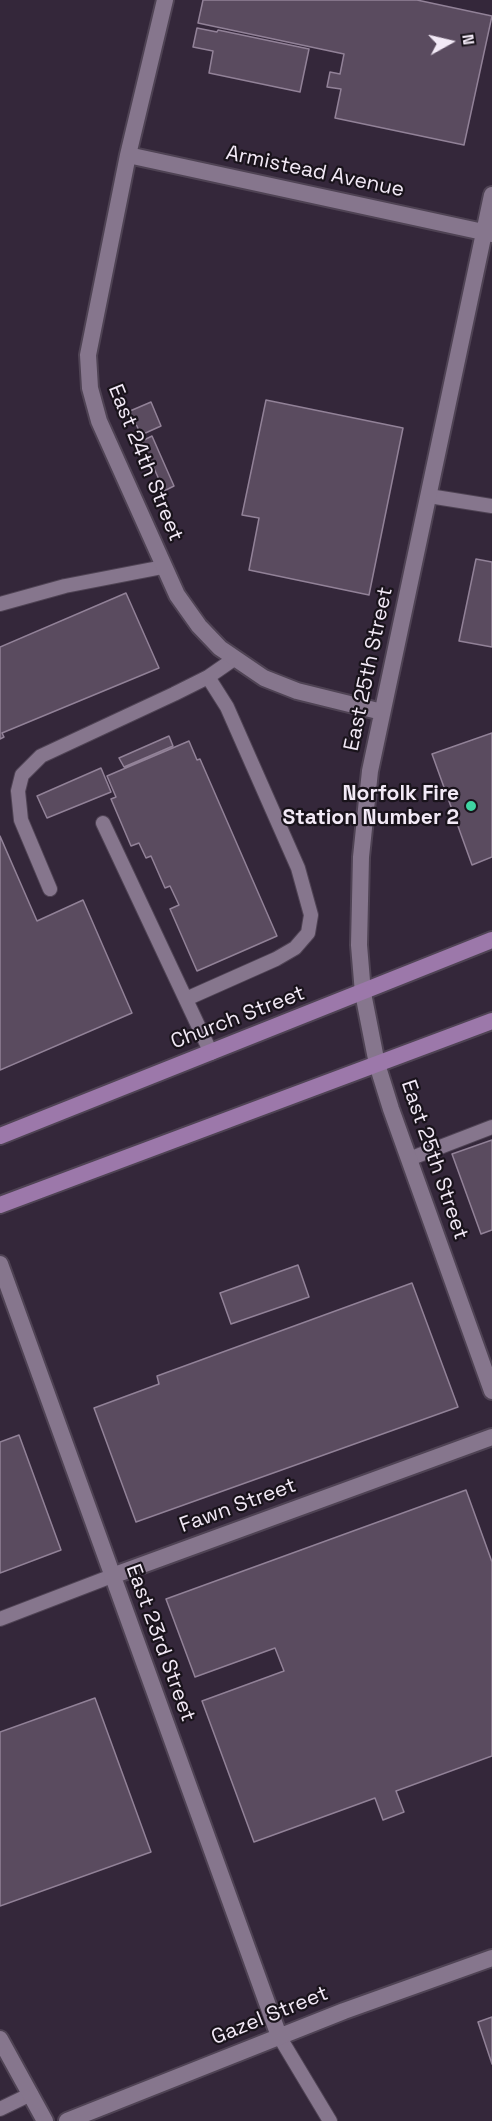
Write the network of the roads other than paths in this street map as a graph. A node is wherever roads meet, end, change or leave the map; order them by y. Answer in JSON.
{"nodes":[{"id":1,"x":165,"y":0,"type":"edge"},
{"id":2,"x":128,"y":155,"type":"junction"},
{"id":3,"x":492,"y":195,"type":"edge"},
{"id":4,"x":488,"y":233,"type":"edge"},
{"id":5,"x":429,"y":496,"type":"junction"},
{"id":6,"x":492,"y":506,"type":"edge"},
{"id":7,"x":163,"y":567,"type":"junction"},
{"id":8,"x":0,"y":603,"type":"edge"},
{"id":9,"x":234,"y":659,"type":"junction"},
{"id":10,"x":208,"y":677,"type":"junction"},
{"id":11,"x":382,"y":712,"type":"junction"},
{"id":12,"x":103,"y":823,"type":"dead end"},
{"id":13,"x":50,"y":890,"type":"dead end"},
{"id":14,"x":492,"y":940,"type":"edge"},
{"id":15,"x":363,"y":993,"type":"junction"},
{"id":16,"x":186,"y":999,"type":"junction"},
{"id":17,"x":492,"y":1021,"type":"edge"},
{"id":18,"x":211,"y":1053,"type":"junction"},
{"id":19,"x":377,"y":1064,"type":"junction"},
{"id":20,"x":492,"y":1127,"type":"edge"},
{"id":21,"x":0,"y":1136,"type":"edge"},
{"id":22,"x":409,"y":1159,"type":"junction"},
{"id":23,"x":0,"y":1205,"type":"edge"},
{"id":24,"x":0,"y":1264,"type":"edge"},
{"id":25,"x":492,"y":1391,"type":"edge"},
{"id":26,"x":492,"y":1437,"type":"edge"},
{"id":27,"x":112,"y":1576,"type":"junction"},
{"id":28,"x":0,"y":1619,"type":"edge"},
{"id":29,"x":492,"y":1958,"type":"edge"},
{"id":30,"x":279,"y":2036,"type":"junction"},
{"id":31,"x":0,"y":2039,"type":"edge"},
{"id":32,"x":30,"y":2094,"type":"junction"},
{"id":33,"x":0,"y":2109,"type":"edge"},
{"id":34,"x":326,"y":2120,"type":"edge"},
{"id":35,"x":45,"y":2121,"type":"edge"},
{"id":36,"x":67,"y":2121,"type":"edge"}],
"edges":[{"from":1,"to":2,"type":"street","name":"East 24th Street"},
{"from":2,"to":4,"type":"street","name":"Armistead Avenue"},
{"from":2,"to":7,"type":"street","name":"East 24th Street"},
{"from":3,"to":4,"type":"street","name":"East 25th Street"},
{"from":4,"to":5,"type":"street","name":"East 25th Street"},
{"from":5,"to":6,"type":"lane"},
{"from":5,"to":11,"type":"street","name":"East 25th Street"},
{"from":7,"to":8,"type":"lane"},
{"from":7,"to":9,"type":"street","name":"East 24th Street"},
{"from":9,"to":10,"type":"lane"},
{"from":9,"to":11,"type":"street","name":"East 24th Street"},
{"from":10,"to":13,"type":"lane"},
{"from":10,"to":16,"type":"lane"},
{"from":11,"to":15,"type":"street","name":"East 25th Street"},
{"from":12,"to":16,"type":"lane"},
{"from":14,"to":15,"type":"main road","name":"Church Street"},
{"from":15,"to":18,"type":"main road","name":"Church Street"},
{"from":15,"to":19,"type":"street","name":"East 25th Street"},
{"from":16,"to":18,"type":"lane"},
{"from":17,"to":19,"type":"main road"},
{"from":18,"to":21,"type":"main road","name":"Church Street"},
{"from":19,"to":22,"type":"street","name":"East 25th Street"},
{"from":19,"to":23,"type":"main road"},
{"from":20,"to":22,"type":"lane"},
{"from":22,"to":25,"type":"street","name":"East 25th Street"},
{"from":24,"to":27,"type":"street","name":"East 23rd Street"},
{"from":26,"to":27,"type":"street","name":"Fawn Street"},
{"from":27,"to":28,"type":"lane","name":"Fawn Street"},
{"from":27,"to":30,"type":"street","name":"East 23rd Street"},
{"from":29,"to":30,"type":"street","name":"Gazel Street"},
{"from":30,"to":34,"type":"lane"},
{"from":30,"to":36,"type":"street","name":"Gazel Street"},
{"from":31,"to":32,"type":"street"},
{"from":32,"to":33,"type":"lane"},
{"from":32,"to":35,"type":"street"}]}
